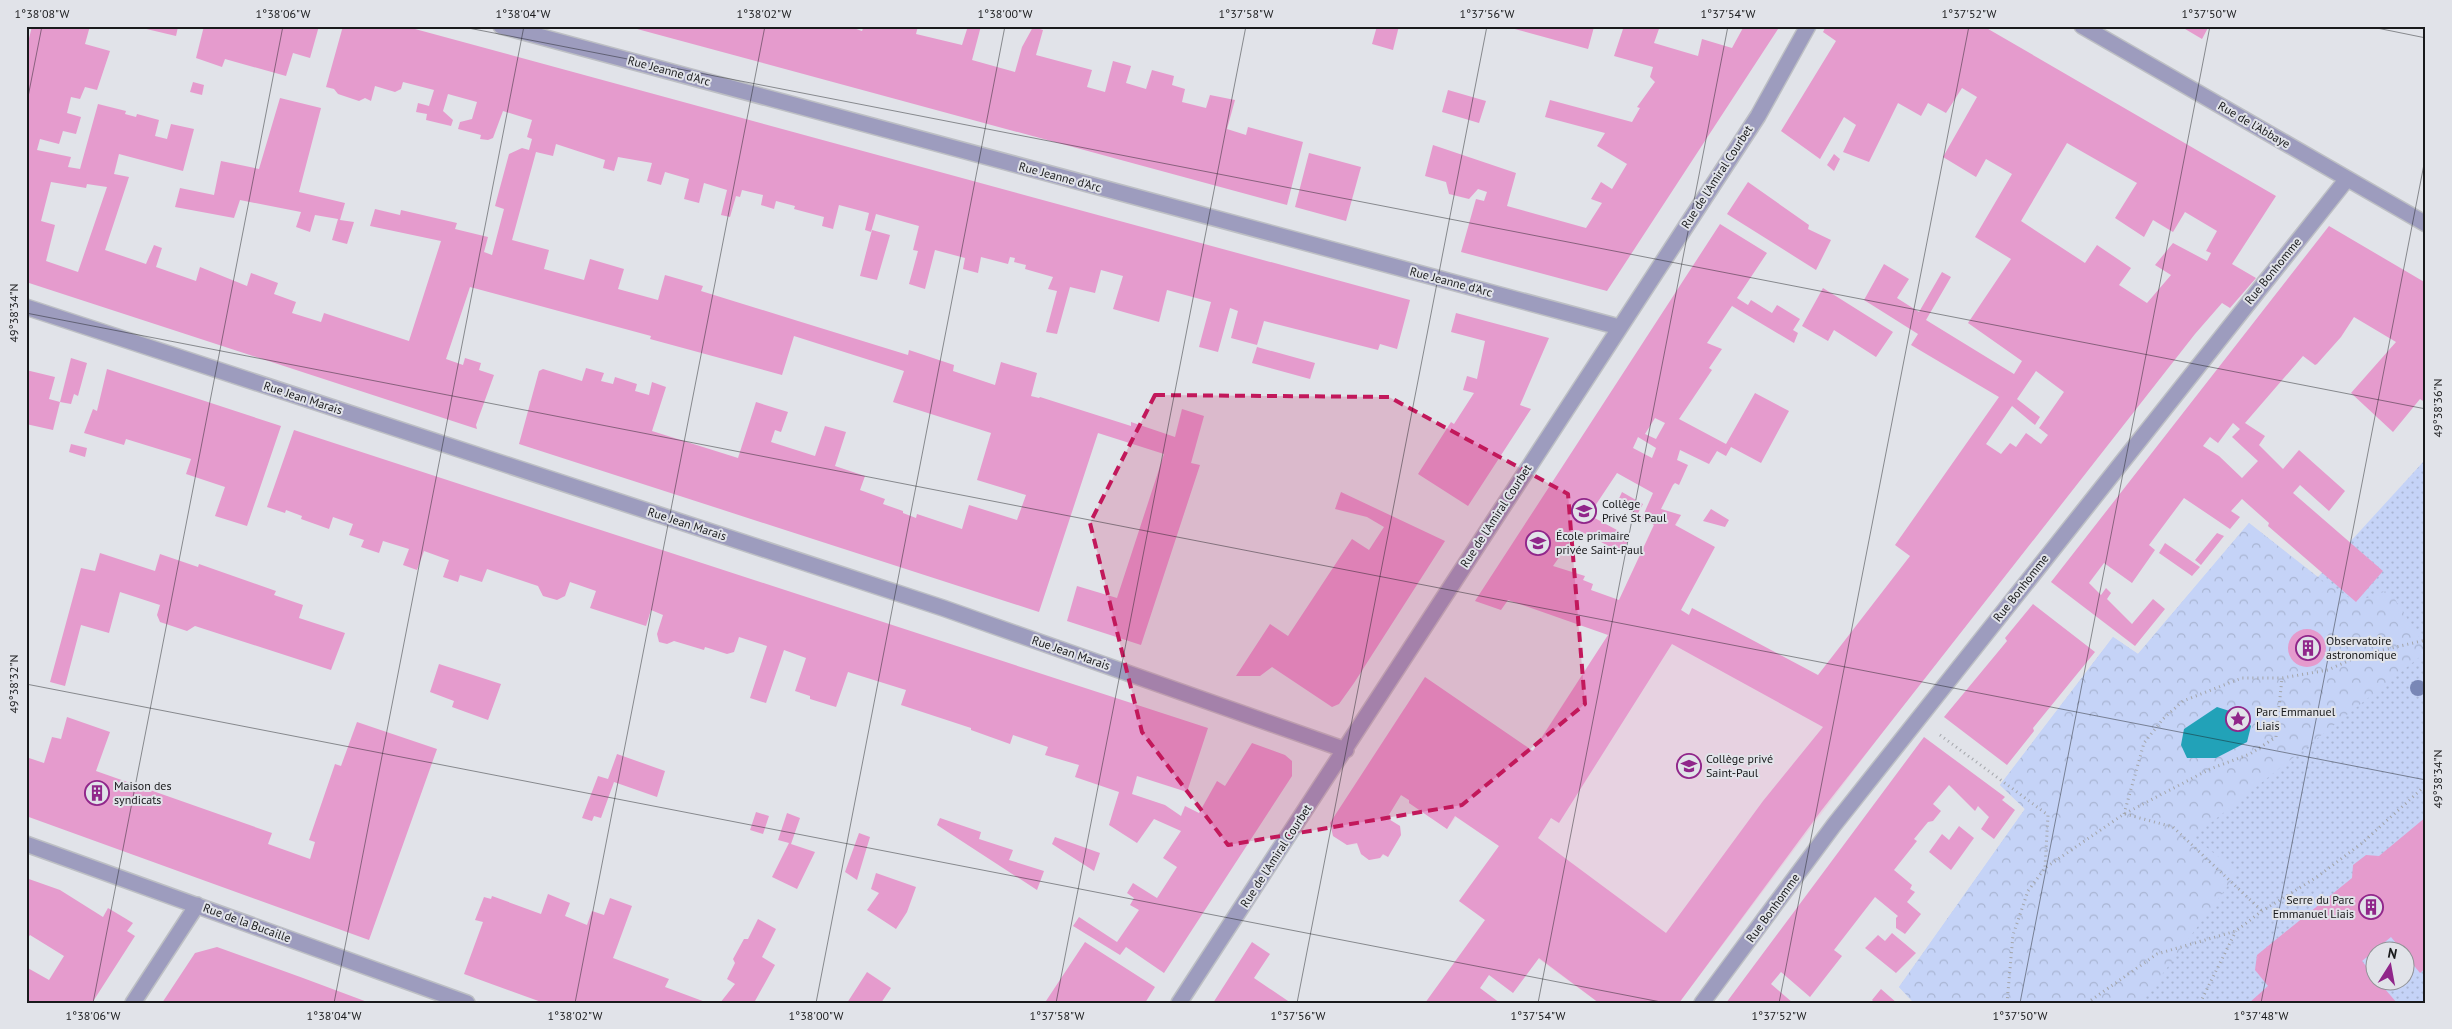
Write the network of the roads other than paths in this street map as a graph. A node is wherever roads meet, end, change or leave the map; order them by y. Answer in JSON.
{"nodes":[{"id":1,"x":501,"y":26,"type":"edge"},
{"id":2,"x":1808,"y":26,"type":"edge"},
{"id":3,"x":2082,"y":26,"type":"edge"},
{"id":4,"x":2347,"y":179,"type":"junction"},
{"id":5,"x":2426,"y":224,"type":"edge"},
{"id":6,"x":26,"y":306,"type":"edge"},
{"id":7,"x":1619,"y":327,"type":"junction"},
{"id":8,"x":1346,"y":750,"type":"junction"},
{"id":9,"x":26,"y":844,"type":"edge"},
{"id":10,"x":196,"y":905,"type":"junction"},
{"id":11,"x":132,"y":1003,"type":"edge"},
{"id":12,"x":467,"y":1003,"type":"edge"},
{"id":13,"x":1179,"y":1003,"type":"edge"},
{"id":14,"x":1702,"y":1003,"type":"edge"}],
"edges":[{"from":1,"to":7,"type":"street","name":"Rue Jeanne d'Arc"},
{"from":2,"to":7,"type":"street","name":"Rue de l'Amiral Courbet"},
{"from":3,"to":4,"type":"street","name":"Rue de l'Abbaye"},
{"from":4,"to":5,"type":"street","name":"Rue de l'Abbaye"},
{"from":4,"to":14,"type":"street","name":"Rue Bonhomme"},
{"from":6,"to":8,"type":"street","name":"Rue Jean Marais"},
{"from":7,"to":8,"type":"street","name":"Rue de l'Amiral Courbet"},
{"from":8,"to":13,"type":"street","name":"Rue de l'Amiral Courbet"},
{"from":9,"to":10,"type":"street","name":"Rue de la Bucaille"},
{"from":10,"to":11,"type":"street"},
{"from":10,"to":12,"type":"street","name":"Rue de la Bucaille"}]}
